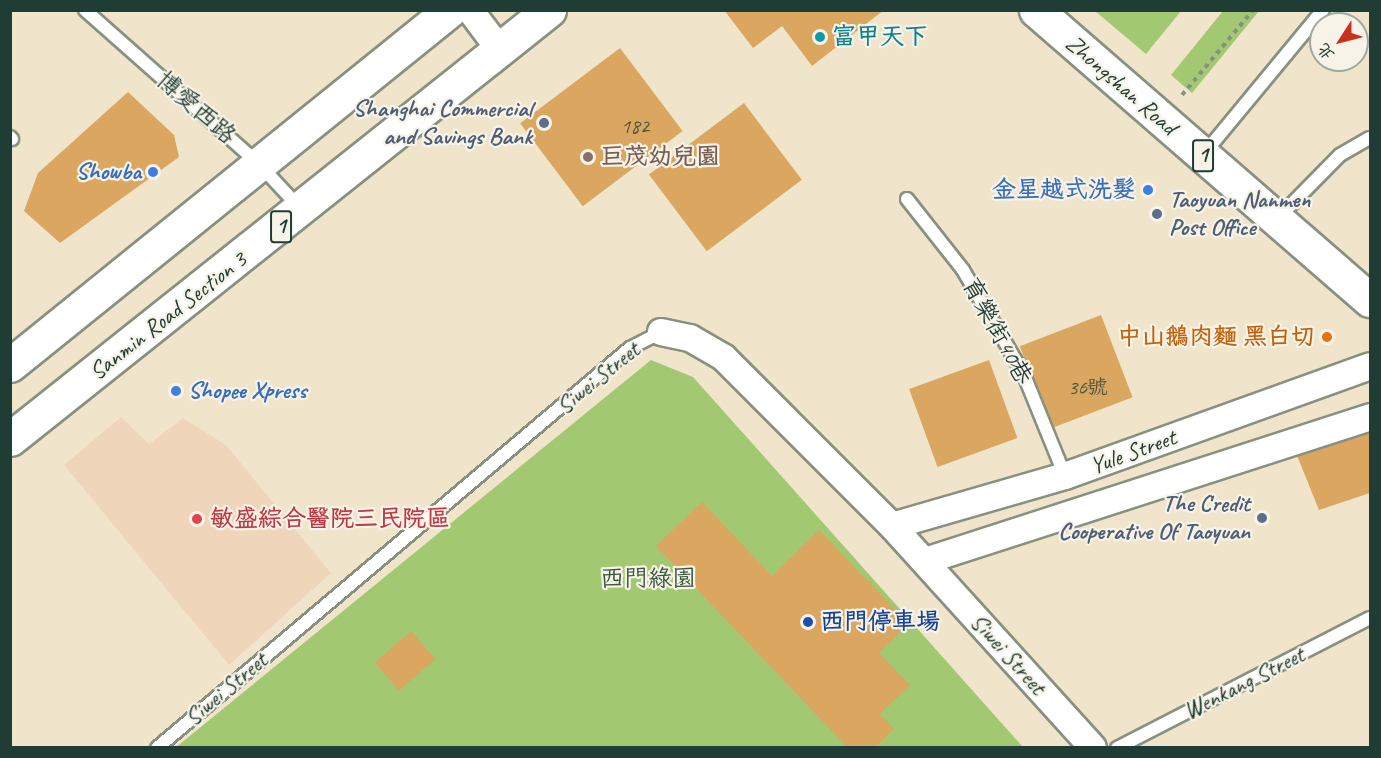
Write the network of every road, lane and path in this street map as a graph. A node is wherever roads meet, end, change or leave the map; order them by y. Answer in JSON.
{"nodes":[{"id":1,"x":86,"y":10,"type":"edge"},
{"id":2,"x":450,"y":10,"type":"edge"},
{"id":3,"x":470,"y":10,"type":"edge"},
{"id":4,"x":549,"y":10,"type":"edge"},
{"id":5,"x":1036,"y":10,"type":"edge"},
{"id":6,"x":1254,"y":10,"type":"edge"},
{"id":7,"x":1323,"y":10,"type":"edge"},
{"id":8,"x":500,"y":50,"type":"junction"},
{"id":9,"x":1161,"y":120,"type":"junction"},
{"id":10,"x":1371,"y":138,"type":"edge"},
{"id":11,"x":1203,"y":156,"type":"junction"},
{"id":12,"x":257,"y":162,"type":"junction"},
{"id":13,"x":907,"y":199,"type":"dead end"},
{"id":14,"x":302,"y":210,"type":"junction"},
{"id":15,"x":1275,"y":221,"type":"junction"},
{"id":16,"x":1371,"y":300,"type":"edge"},
{"id":17,"x":661,"y":332,"type":"joint"},
{"id":18,"x":10,"y":365,"type":"edge"},
{"id":19,"x":1371,"y":366,"type":"edge"},
{"id":20,"x":1371,"y":417,"type":"edge"},
{"id":21,"x":10,"y":439,"type":"edge"},
{"id":22,"x":1065,"y":476,"type":"junction"},
{"id":23,"x":892,"y":526,"type":"junction"},
{"id":24,"x":925,"y":561,"type":"junction"},
{"id":25,"x":1371,"y":618,"type":"edge"},
{"id":26,"x":157,"y":747,"type":"edge"},
{"id":27,"x":1093,"y":747,"type":"edge"},
{"id":28,"x":1118,"y":747,"type":"edge"}],
"edges":[{"from":1,"to":12,"type":"lane","name":"博愛西路"},
{"from":2,"to":12,"type":"main road"},
{"from":3,"to":8,"type":"street"},
{"from":4,"to":8,"type":"main road","name":"Sanmin Road Section 3","number":"1"},
{"from":5,"to":9,"type":"main road","name":"Zhongshan Road","number":"1"},
{"from":6,"to":9,"type":"path"},
{"from":7,"to":11,"type":"lane"},
{"from":8,"to":14,"type":"main road","name":"Sanmin Road Section 3","number":"1"},
{"from":9,"to":11,"type":"main road","name":"Zhongshan Road","number":"1"},
{"from":10,"to":15,"type":"lane"},
{"from":11,"to":15,"type":"main road","name":"Zhongshan Road","number":"1"},
{"from":12,"to":14,"type":"lane","name":"博愛西路"},
{"from":12,"to":18,"type":"main road"},
{"from":13,"to":22,"type":"lane","name":"育樂街40巷"},
{"from":14,"to":21,"type":"main road","name":"Sanmin Road Section 3","number":"1"},
{"from":15,"to":16,"type":"main road","name":"Zhongshan Road","number":"1"},
{"from":17,"to":23,"type":"street","name":"Siwei Street"},
{"from":17,"to":26,"type":"lane","name":"Siwei Street"},
{"from":19,"to":22,"type":"street","name":"Yule Street"},
{"from":20,"to":24,"type":"street","name":"Yule Street"},
{"from":22,"to":23,"type":"street","name":"Yule Street"},
{"from":23,"to":24,"type":"street","name":"Siwei Street"},
{"from":24,"to":27,"type":"street","name":"Siwei Street"},
{"from":25,"to":28,"type":"lane","name":"Wenkang Street"}]}
